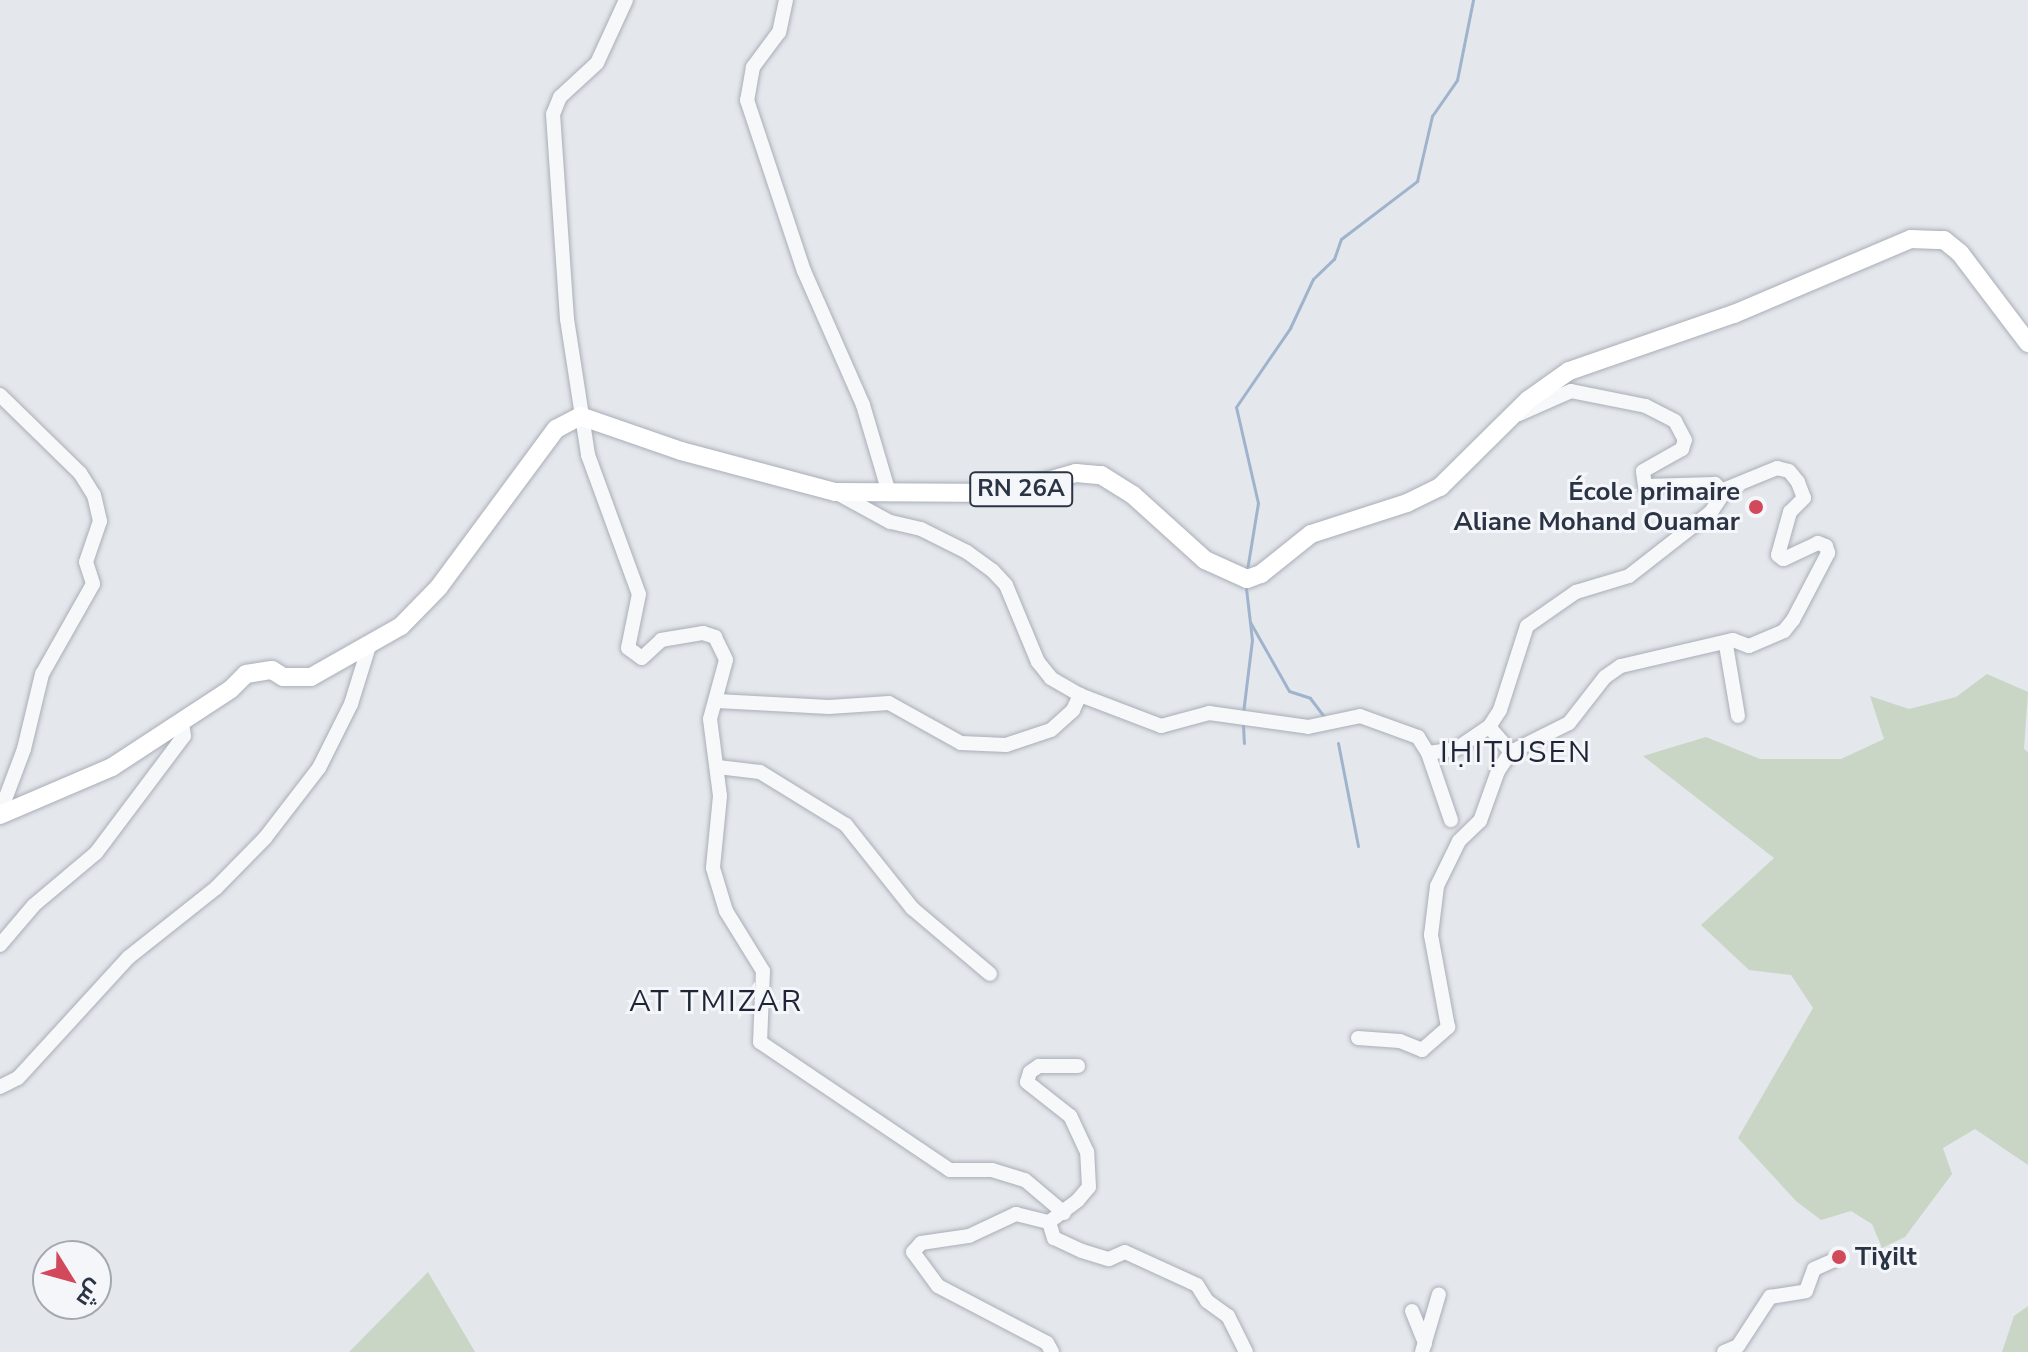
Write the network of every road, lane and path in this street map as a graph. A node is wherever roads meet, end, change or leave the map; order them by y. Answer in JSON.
{"nodes":[{"id":1,"x":626,"y":0,"type":"edge"},
{"id":2,"x":786,"y":0,"type":"edge"},
{"id":3,"x":2028,"y":343,"type":"edge"},
{"id":4,"x":0,"y":395,"type":"edge"},
{"id":5,"x":580,"y":416,"type":"junction"},
{"id":6,"x":1508,"y":420,"type":"junction"},
{"id":7,"x":1723,"y":490,"type":"junction"},
{"id":8,"x":835,"y":492,"type":"junction"},
{"id":9,"x":889,"y":493,"type":"junction"},
{"id":10,"x":370,"y":643,"type":"junction"},
{"id":11,"x":1726,"y":645,"type":"junction"},
{"id":12,"x":1080,"y":695,"type":"junction"},
{"id":13,"x":717,"y":701,"type":"junction"},
{"id":14,"x":1738,"y":716,"type":"dead end"},
{"id":15,"x":182,"y":723,"type":"junction"},
{"id":16,"x":1489,"y":727,"type":"junction"},
{"id":17,"x":1511,"y":752,"type":"junction"},
{"id":18,"x":1428,"y":753,"type":"junction"},
{"id":19,"x":718,"y":767,"type":"junction"},
{"id":20,"x":0,"y":814,"type":"edge"},
{"id":21,"x":1451,"y":820,"type":"dead end"},
{"id":22,"x":0,"y":945,"type":"edge"},
{"id":23,"x":990,"y":974,"type":"dead end"},
{"id":24,"x":1358,"y":1038,"type":"dead end"},
{"id":25,"x":1078,"y":1066,"type":"dead end"},
{"id":26,"x":0,"y":1087,"type":"edge"},
{"id":27,"x":1064,"y":1213,"type":"junction"},
{"id":28,"x":1049,"y":1222,"type":"junction"},
{"id":29,"x":1832,"y":1261,"type":"dead end"},
{"id":30,"x":1439,"y":1294,"type":"dead end"},
{"id":31,"x":1412,"y":1311,"type":"dead end"},
{"id":32,"x":1423,"y":1348,"type":"edge"},
{"id":33,"x":1052,"y":1352,"type":"edge"},
{"id":34,"x":1246,"y":1352,"type":"edge"},
{"id":35,"x":1724,"y":1352,"type":"edge"}],
"edges":[{"from":1,"to":5,"type":"street"},
{"from":2,"to":9,"type":"street"},
{"from":3,"to":6,"type":"main road","number":"RN 26A"},
{"from":4,"to":20,"type":"street"},
{"from":5,"to":8,"type":"main road","number":"RN 26A"},
{"from":5,"to":10,"type":"main road"},
{"from":5,"to":13,"type":"street"},
{"from":6,"to":7,"type":"street"},
{"from":6,"to":9,"type":"main road","number":"RN 26A"},
{"from":7,"to":11,"type":"street"},
{"from":7,"to":16,"type":"street"},
{"from":8,"to":9,"type":"main road","number":"RN 26A"},
{"from":8,"to":12,"type":"street"},
{"from":10,"to":15,"type":"main road"},
{"from":10,"to":26,"type":"street"},
{"from":11,"to":14,"type":"street"},
{"from":11,"to":17,"type":"street"},
{"from":12,"to":13,"type":"street"},
{"from":12,"to":18,"type":"street"},
{"from":13,"to":19,"type":"street"},
{"from":15,"to":20,"type":"main road"},
{"from":15,"to":22,"type":"street"},
{"from":16,"to":17,"type":"street"},
{"from":16,"to":18,"type":"street"},
{"from":17,"to":24,"type":"street"},
{"from":18,"to":21,"type":"street"},
{"from":19,"to":23,"type":"street"},
{"from":19,"to":27,"type":"street"},
{"from":25,"to":27,"type":"street"},
{"from":27,"to":28,"type":"street"},
{"from":28,"to":33,"type":"street"},
{"from":28,"to":34,"type":"street"},
{"from":29,"to":35,"type":"street"},
{"from":30,"to":32,"type":"street"},
{"from":31,"to":32,"type":"street"}]}
